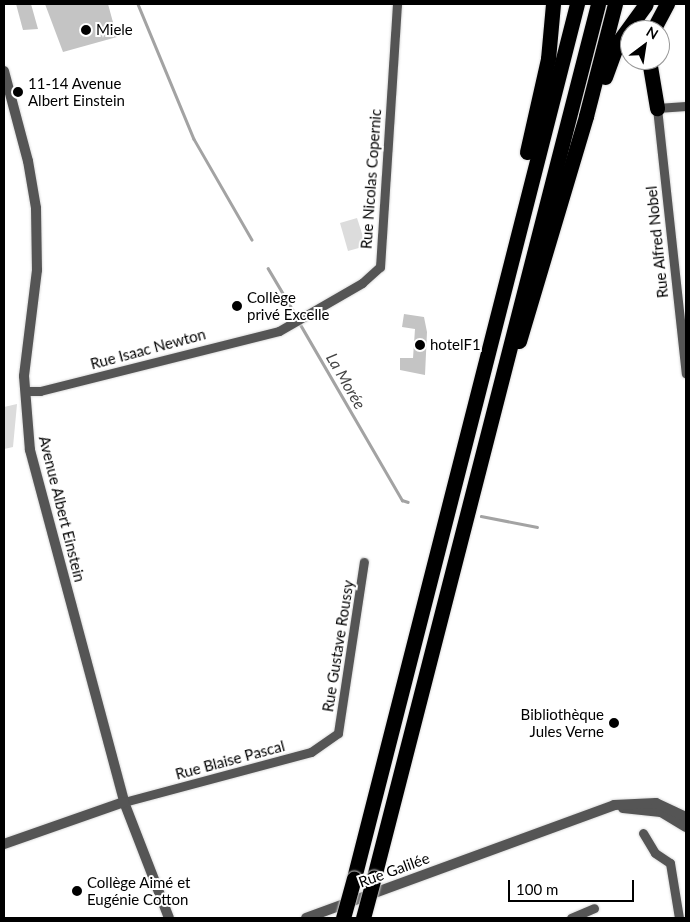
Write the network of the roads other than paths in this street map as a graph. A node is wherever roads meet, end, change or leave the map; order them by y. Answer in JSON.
{"nodes":[{"id":1,"x":397,"y":4,"type":"edge"},
{"id":2,"x":553,"y":4,"type":"edge"},
{"id":3,"x":577,"y":4,"type":"edge"},
{"id":4,"x":598,"y":4,"type":"edge"},
{"id":5,"x":615,"y":4,"type":"edge"},
{"id":6,"x":646,"y":4,"type":"edge"},
{"id":7,"x":667,"y":4,"type":"edge"},
{"id":8,"x":658,"y":20,"type":"edge"},
{"id":9,"x":651,"y":70,"type":"edge"},
{"id":10,"x":4,"y":71,"type":"edge"},
{"id":11,"x":686,"y":106,"type":"edge"},
{"id":12,"x":657,"y":108,"type":"junction"},
{"id":13,"x":586,"y":116,"type":"junction"},
{"id":14,"x":508,"y":267,"type":"junction"},
{"id":15,"x":279,"y":331,"type":"joint"},
{"id":16,"x":508,"y":354,"type":"junction"},
{"id":17,"x":686,"y":373,"type":"edge"},
{"id":18,"x":24,"y":391,"type":"junction"},
{"id":19,"x":364,"y":562,"type":"dead end"},
{"id":20,"x":338,"y":733,"type":"joint"},
{"id":21,"x":124,"y":802,"type":"junction"},
{"id":22,"x":605,"y":808,"type":"junction"},
{"id":23,"x":686,"y":817,"type":"edge"},
{"id":24,"x":686,"y":826,"type":"edge"},
{"id":25,"x":643,"y":833,"type":"dead end"},
{"id":26,"x":4,"y":844,"type":"edge"},
{"id":27,"x":594,"y":908,"type":"dead end"},
{"id":28,"x":170,"y":918,"type":"edge"},
{"id":29,"x":306,"y":918,"type":"edge"},
{"id":30,"x":343,"y":918,"type":"edge"},
{"id":31,"x":363,"y":918,"type":"edge"},
{"id":32,"x":574,"y":918,"type":"edge"},
{"id":33,"x":679,"y":918,"type":"edge"}],
"edges":[{"from":1,"to":15,"type":"street","name":"Rue Nicolas Copernic"},
{"from":2,"to":14,"type":"highway"},
{"from":3,"to":14,"type":"highway"},
{"from":4,"to":16,"type":"highway"},
{"from":5,"to":13,"type":"highway"},
{"from":6,"to":13,"type":"highway"},
{"from":7,"to":8,"type":"highway"},
{"from":9,"to":12,"type":"highway"},
{"from":10,"to":18,"type":"street","name":"Avenue Albert Einstein"},
{"from":11,"to":12,"type":"street"},
{"from":12,"to":17,"type":"street","name":"Rue Alfred Nobel"},
{"from":13,"to":16,"type":"highway"},
{"from":14,"to":30,"type":"highway","bridge":true},
{"from":15,"to":18,"type":"street","name":"Rue Isaac Newton"},
{"from":16,"to":31,"type":"highway","bridge":true},
{"from":18,"to":21,"type":"street","name":"Avenue Albert Einstein"},
{"from":19,"to":20,"type":"street","name":"Rue Gustave Roussy"},
{"from":20,"to":21,"type":"street","name":"Rue Blaise Pascal"},
{"from":21,"to":26,"type":"street"},
{"from":21,"to":28,"type":"street","name":"Avenue Albert Einstein"},
{"from":22,"to":23,"type":"street"},
{"from":22,"to":24,"type":"street"},
{"from":22,"to":29,"type":"street","name":"Rue Galilée"},
{"from":25,"to":33,"type":"street"},
{"from":27,"to":32,"type":"street"}]}
